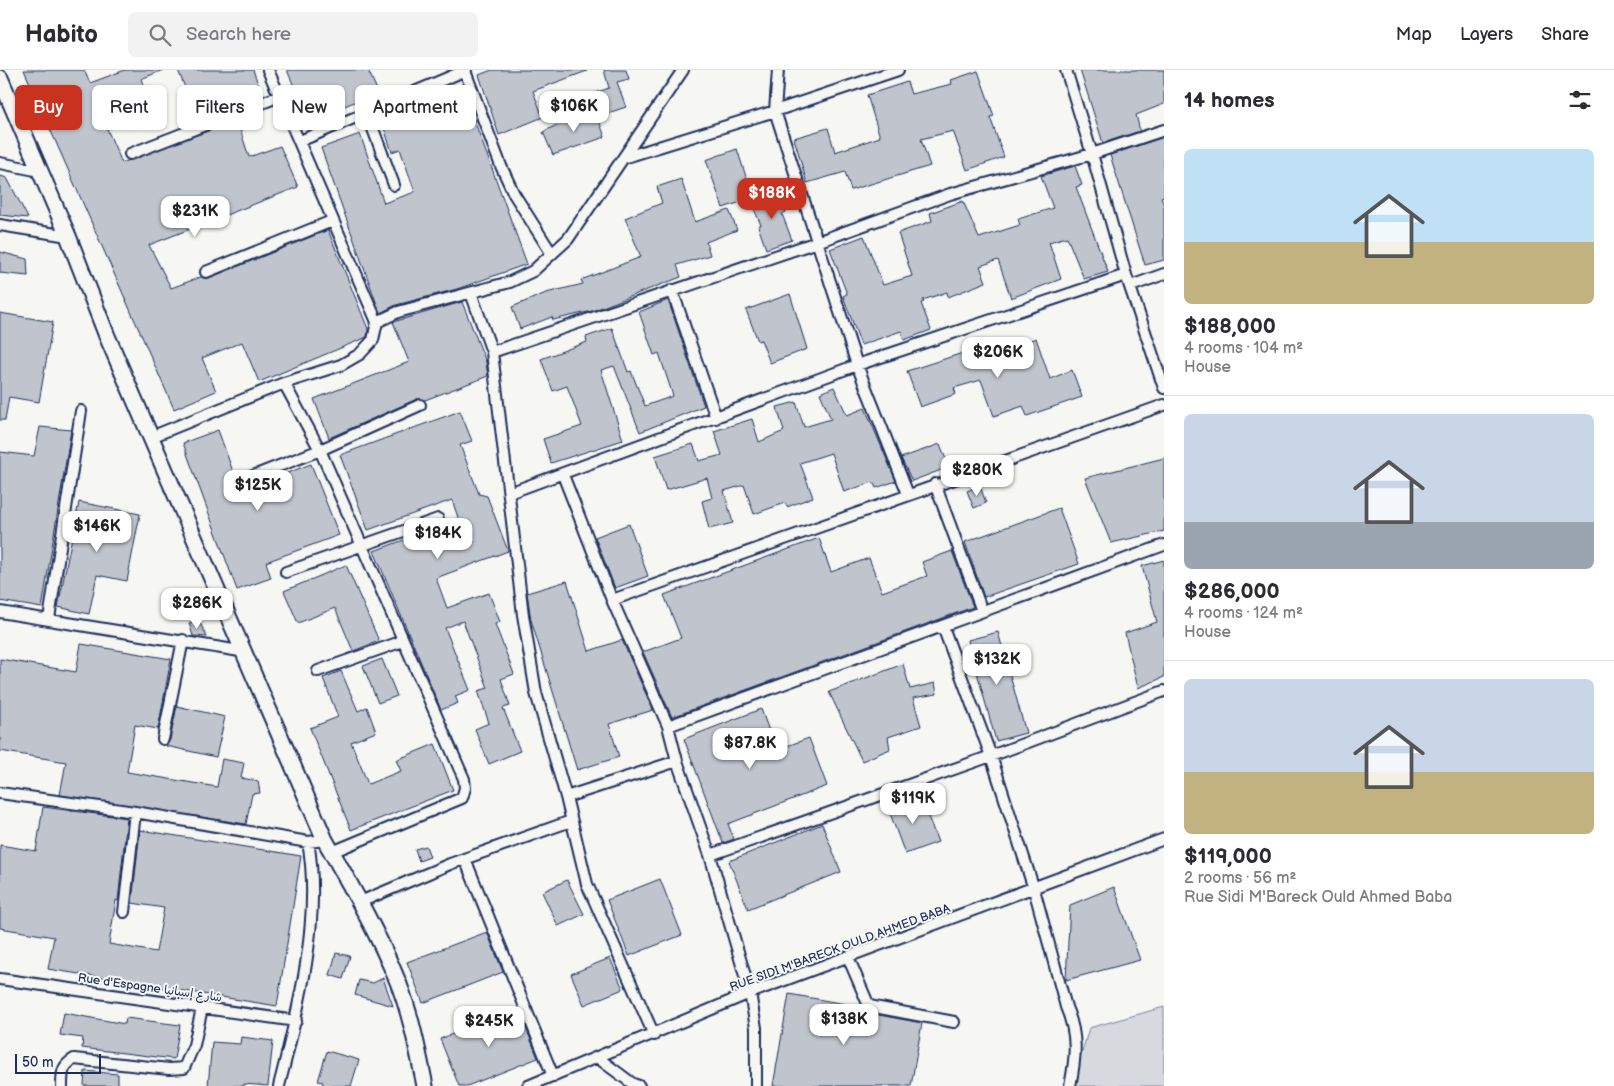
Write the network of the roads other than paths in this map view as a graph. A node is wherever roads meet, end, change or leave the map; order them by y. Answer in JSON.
{"nodes":[{"id":1,"x":268,"y":70,"type":"edge"},
{"id":2,"x":466,"y":70,"type":"edge"},
{"id":3,"x":683,"y":70,"type":"edge"},
{"id":4,"x":778,"y":70,"type":"edge"},
{"id":5,"x":898,"y":70,"type":"edge"},
{"id":6,"x":1066,"y":70,"type":"edge"},
{"id":7,"x":0,"y":78,"type":"edge"},
{"id":8,"x":275,"y":85,"type":"edge"},
{"id":9,"x":431,"y":85,"type":"edge"},
{"id":10,"x":273,"y":99,"type":"edge"},
{"id":11,"x":776,"y":112,"type":"junction"},
{"id":12,"x":355,"y":118,"type":"edge"},
{"id":13,"x":295,"y":130,"type":"edge"},
{"id":14,"x":373,"y":130,"type":"edge"},
{"id":15,"x":1164,"y":130,"type":"edge"},
{"id":16,"x":300,"y":141,"type":"junction"},
{"id":17,"x":130,"y":154,"type":"dead end"},
{"id":18,"x":1092,"y":154,"type":"junction"},
{"id":19,"x":623,"y":158,"type":"junction"},
{"id":20,"x":0,"y":163,"type":"edge"},
{"id":21,"x":40,"y":171,"type":"junction"},
{"id":22,"x":394,"y":185,"type":"dead end"},
{"id":23,"x":332,"y":221,"type":"junction"},
{"id":24,"x":0,"y":225,"type":"edge"},
{"id":25,"x":68,"y":236,"type":"junction"},
{"id":26,"x":817,"y":242,"type":"junction"},
{"id":27,"x":552,"y":254,"type":"junction"},
{"id":28,"x":206,"y":272,"type":"dead end"},
{"id":29,"x":1164,"y":274,"type":"edge"},
{"id":30,"x":1126,"y":275,"type":"junction"},
{"id":31,"x":1131,"y":286,"type":"junction"},
{"id":32,"x":672,"y":290,"type":"junction"},
{"id":33,"x":471,"y":293,"type":"junction"},
{"id":34,"x":377,"y":322,"type":"junction"},
{"id":35,"x":492,"y":352,"type":"junction"},
{"id":36,"x":857,"y":365,"type":"junction"},
{"id":37,"x":284,"y":384,"type":"junction"},
{"id":38,"x":1164,"y":388,"type":"edge"},
{"id":39,"x":420,"y":405,"type":"dead end"},
{"id":40,"x":1164,"y":405,"type":"edge"},
{"id":41,"x":81,"y":411,"type":"dead end"},
{"id":42,"x":716,"y":418,"type":"junction"},
{"id":43,"x":151,"y":437,"type":"junction"},
{"id":44,"x":320,"y":450,"type":"junction"},
{"id":45,"x":563,"y":475,"type":"junction"},
{"id":46,"x":248,"y":478,"type":"dead end"},
{"id":47,"x":936,"y":484,"type":"junction"},
{"id":48,"x":509,"y":493,"type":"junction"},
{"id":49,"x":908,"y":494,"type":"junction"},
{"id":50,"x":438,"y":519,"type":"dead end"},
{"id":51,"x":1164,"y":544,"type":"edge"},
{"id":52,"x":362,"y":546,"type":"junction"},
{"id":53,"x":286,"y":572,"type":"dead end"},
{"id":54,"x":612,"y":600,"type":"junction"},
{"id":55,"x":982,"y":611,"type":"junction"},
{"id":56,"x":0,"y":612,"type":"edge"},
{"id":57,"x":49,"y":619,"type":"junction"},
{"id":58,"x":943,"y":627,"type":"junction"},
{"id":59,"x":183,"y":640,"type":"junction"},
{"id":60,"x":403,"y":641,"type":"junction"},
{"id":61,"x":246,"y":652,"type":"junction"},
{"id":62,"x":318,"y":671,"type":"dead end"},
{"id":63,"x":1164,"y":691,"type":"edge"},
{"id":64,"x":668,"y":726,"type":"junction"},
{"id":65,"x":163,"y":739,"type":"dead end"},
{"id":66,"x":991,"y":756,"type":"junction"},
{"id":67,"x":677,"y":760,"type":"junction"},
{"id":68,"x":0,"y":793,"type":"edge"},
{"id":69,"x":566,"y":797,"type":"junction"},
{"id":70,"x":135,"y":812,"type":"junction"},
{"id":71,"x":571,"y":820,"type":"junction"},
{"id":72,"x":1164,"y":839,"type":"edge"},
{"id":73,"x":308,"y":842,"type":"junction"},
{"id":74,"x":328,"y":846,"type":"junction"},
{"id":75,"x":710,"y":854,"type":"junction"},
{"id":76,"x":465,"y":858,"type":"junction"},
{"id":77,"x":1034,"y":888,"type":"junction"},
{"id":78,"x":360,"y":902,"type":"junction"},
{"id":79,"x":124,"y":912,"type":"dead end"},
{"id":80,"x":848,"y":957,"type":"junction"},
{"id":81,"x":0,"y":979,"type":"edge"},
{"id":82,"x":750,"y":993,"type":"junction"},
{"id":83,"x":202,"y":1008,"type":"junction"},
{"id":84,"x":296,"y":1021,"type":"junction"},
{"id":85,"x":954,"y":1022,"type":"dead end"},
{"id":86,"x":654,"y":1035,"type":"junction"},
{"id":87,"x":598,"y":1058,"type":"junction"},
{"id":88,"x":553,"y":1076,"type":"junction"},
{"id":89,"x":635,"y":1085,"type":"edge"},
{"id":90,"x":62,"y":1086,"type":"edge"},
{"id":91,"x":279,"y":1086,"type":"edge"},
{"id":92,"x":425,"y":1086,"type":"edge"},
{"id":93,"x":528,"y":1086,"type":"edge"},
{"id":94,"x":756,"y":1086,"type":"edge"},
{"id":95,"x":1070,"y":1086,"type":"edge"}],
"edges":[{"from":1,"to":8,"type":"street"},
{"from":2,"to":9,"type":"street"},
{"from":2,"to":27,"type":"street"},
{"from":3,"to":19,"type":"street"},
{"from":4,"to":11,"type":"street"},
{"from":5,"to":11,"type":"street"},
{"from":6,"to":18,"type":"street"},
{"from":7,"to":21,"type":"street"},
{"from":10,"to":17,"type":"street"},
{"from":11,"to":19,"type":"street"},
{"from":11,"to":26,"type":"street"},
{"from":12,"to":16,"type":"street"},
{"from":13,"to":16,"type":"street"},
{"from":14,"to":22,"type":"street"},
{"from":15,"to":18,"type":"street"},
{"from":16,"to":23,"type":"street"},
{"from":18,"to":26,"type":"street"},
{"from":18,"to":30,"type":"street"},
{"from":19,"to":27,"type":"street"},
{"from":20,"to":21,"type":"street"},
{"from":21,"to":25,"type":"street"},
{"from":23,"to":28,"type":"street"},
{"from":23,"to":34,"type":"street"},
{"from":24,"to":25,"type":"street"},
{"from":25,"to":43,"type":"street"},
{"from":26,"to":32,"type":"street"},
{"from":26,"to":36,"type":"street"},
{"from":27,"to":33,"type":"street"},
{"from":29,"to":31,"type":"street"},
{"from":30,"to":31,"type":"street"},
{"from":30,"to":36,"type":"street"},
{"from":31,"to":38,"type":"street"},
{"from":32,"to":35,"type":"street"},
{"from":32,"to":42,"type":"street"},
{"from":33,"to":34,"type":"street"},
{"from":33,"to":35,"type":"street"},
{"from":34,"to":37,"type":"street"},
{"from":35,"to":48,"type":"street"},
{"from":36,"to":42,"type":"street"},
{"from":36,"to":49,"type":"street"},
{"from":37,"to":43,"type":"street"},
{"from":37,"to":44,"type":"street"},
{"from":39,"to":44,"type":"street"},
{"from":40,"to":47,"type":"street"},
{"from":41,"to":57,"type":"street"},
{"from":42,"to":45,"type":"street"},
{"from":43,"to":61,"type":"street"},
{"from":44,"to":46,"type":"street"},
{"from":44,"to":52,"type":"street"},
{"from":45,"to":48,"type":"street"},
{"from":45,"to":54,"type":"street"},
{"from":47,"to":49,"type":"street"},
{"from":47,"to":55,"type":"street"},
{"from":48,"to":69,"type":"street"},
{"from":49,"to":54,"type":"street"},
{"from":50,"to":52,"type":"street"},
{"from":51,"to":55,"type":"street"},
{"from":52,"to":53,"type":"street"},
{"from":52,"to":60,"type":"street"},
{"from":54,"to":64,"type":"street"},
{"from":55,"to":58,"type":"street"},
{"from":56,"to":57,"type":"street"},
{"from":57,"to":59,"type":"street"},
{"from":58,"to":64,"type":"street"},
{"from":58,"to":66,"type":"street"},
{"from":59,"to":61,"type":"street"},
{"from":59,"to":65,"type":"street"},
{"from":60,"to":62,"type":"street"},
{"from":60,"to":74,"type":"street"},
{"from":61,"to":74,"type":"street"},
{"from":63,"to":66,"type":"street"},
{"from":64,"to":67,"type":"street"},
{"from":66,"to":75,"type":"street"},
{"from":66,"to":77,"type":"street"},
{"from":67,"to":69,"type":"street"},
{"from":67,"to":75,"type":"street"},
{"from":68,"to":70,"type":"street"},
{"from":69,"to":71,"type":"street"},
{"from":70,"to":73,"type":"street"},
{"from":70,"to":79,"type":"street"},
{"from":71,"to":76,"type":"street"},
{"from":71,"to":86,"type":"street"},
{"from":72,"to":77,"type":"street","name":"RUE SIDI M'BARECK OULD AHMED BABA"},
{"from":73,"to":74,"type":"street"},
{"from":73,"to":84,"type":"street"},
{"from":74,"to":78,"type":"street"},
{"from":75,"to":82,"type":"street"},
{"from":76,"to":78,"type":"street"},
{"from":76,"to":88,"type":"street"},
{"from":77,"to":80,"type":"street","name":"RUE SIDI M'BARECK OULD AHMED BABA"},
{"from":77,"to":95,"type":"street"},
{"from":78,"to":92,"type":"street"},
{"from":80,"to":82,"type":"street","name":"RUE SIDI M'BARECK OULD AHMED BABA"},
{"from":80,"to":85,"type":"street"},
{"from":81,"to":83,"type":"street","name":"Rue d'Espagne شارع إسبانيا"},
{"from":82,"to":86,"type":"street","name":"RUE SIDI M'BARECK OULD AHMED BABA"},
{"from":82,"to":94,"type":"street"},
{"from":83,"to":84,"type":"street","name":"Rue d'Espagne شارع إسبانيا"},
{"from":83,"to":90,"type":"street"},
{"from":84,"to":91,"type":"street"},
{"from":86,"to":87,"type":"street","name":"RUE SIDI M'BARECK OULD AHMED BABA"},
{"from":87,"to":88,"type":"street","name":"RUE SIDI M'BARECK OULD AHMED BABA"},
{"from":87,"to":89,"type":"street"},
{"from":88,"to":93,"type":"street","name":"RUE SIDI M'BARECK OULD AHMED BABA"}]}
